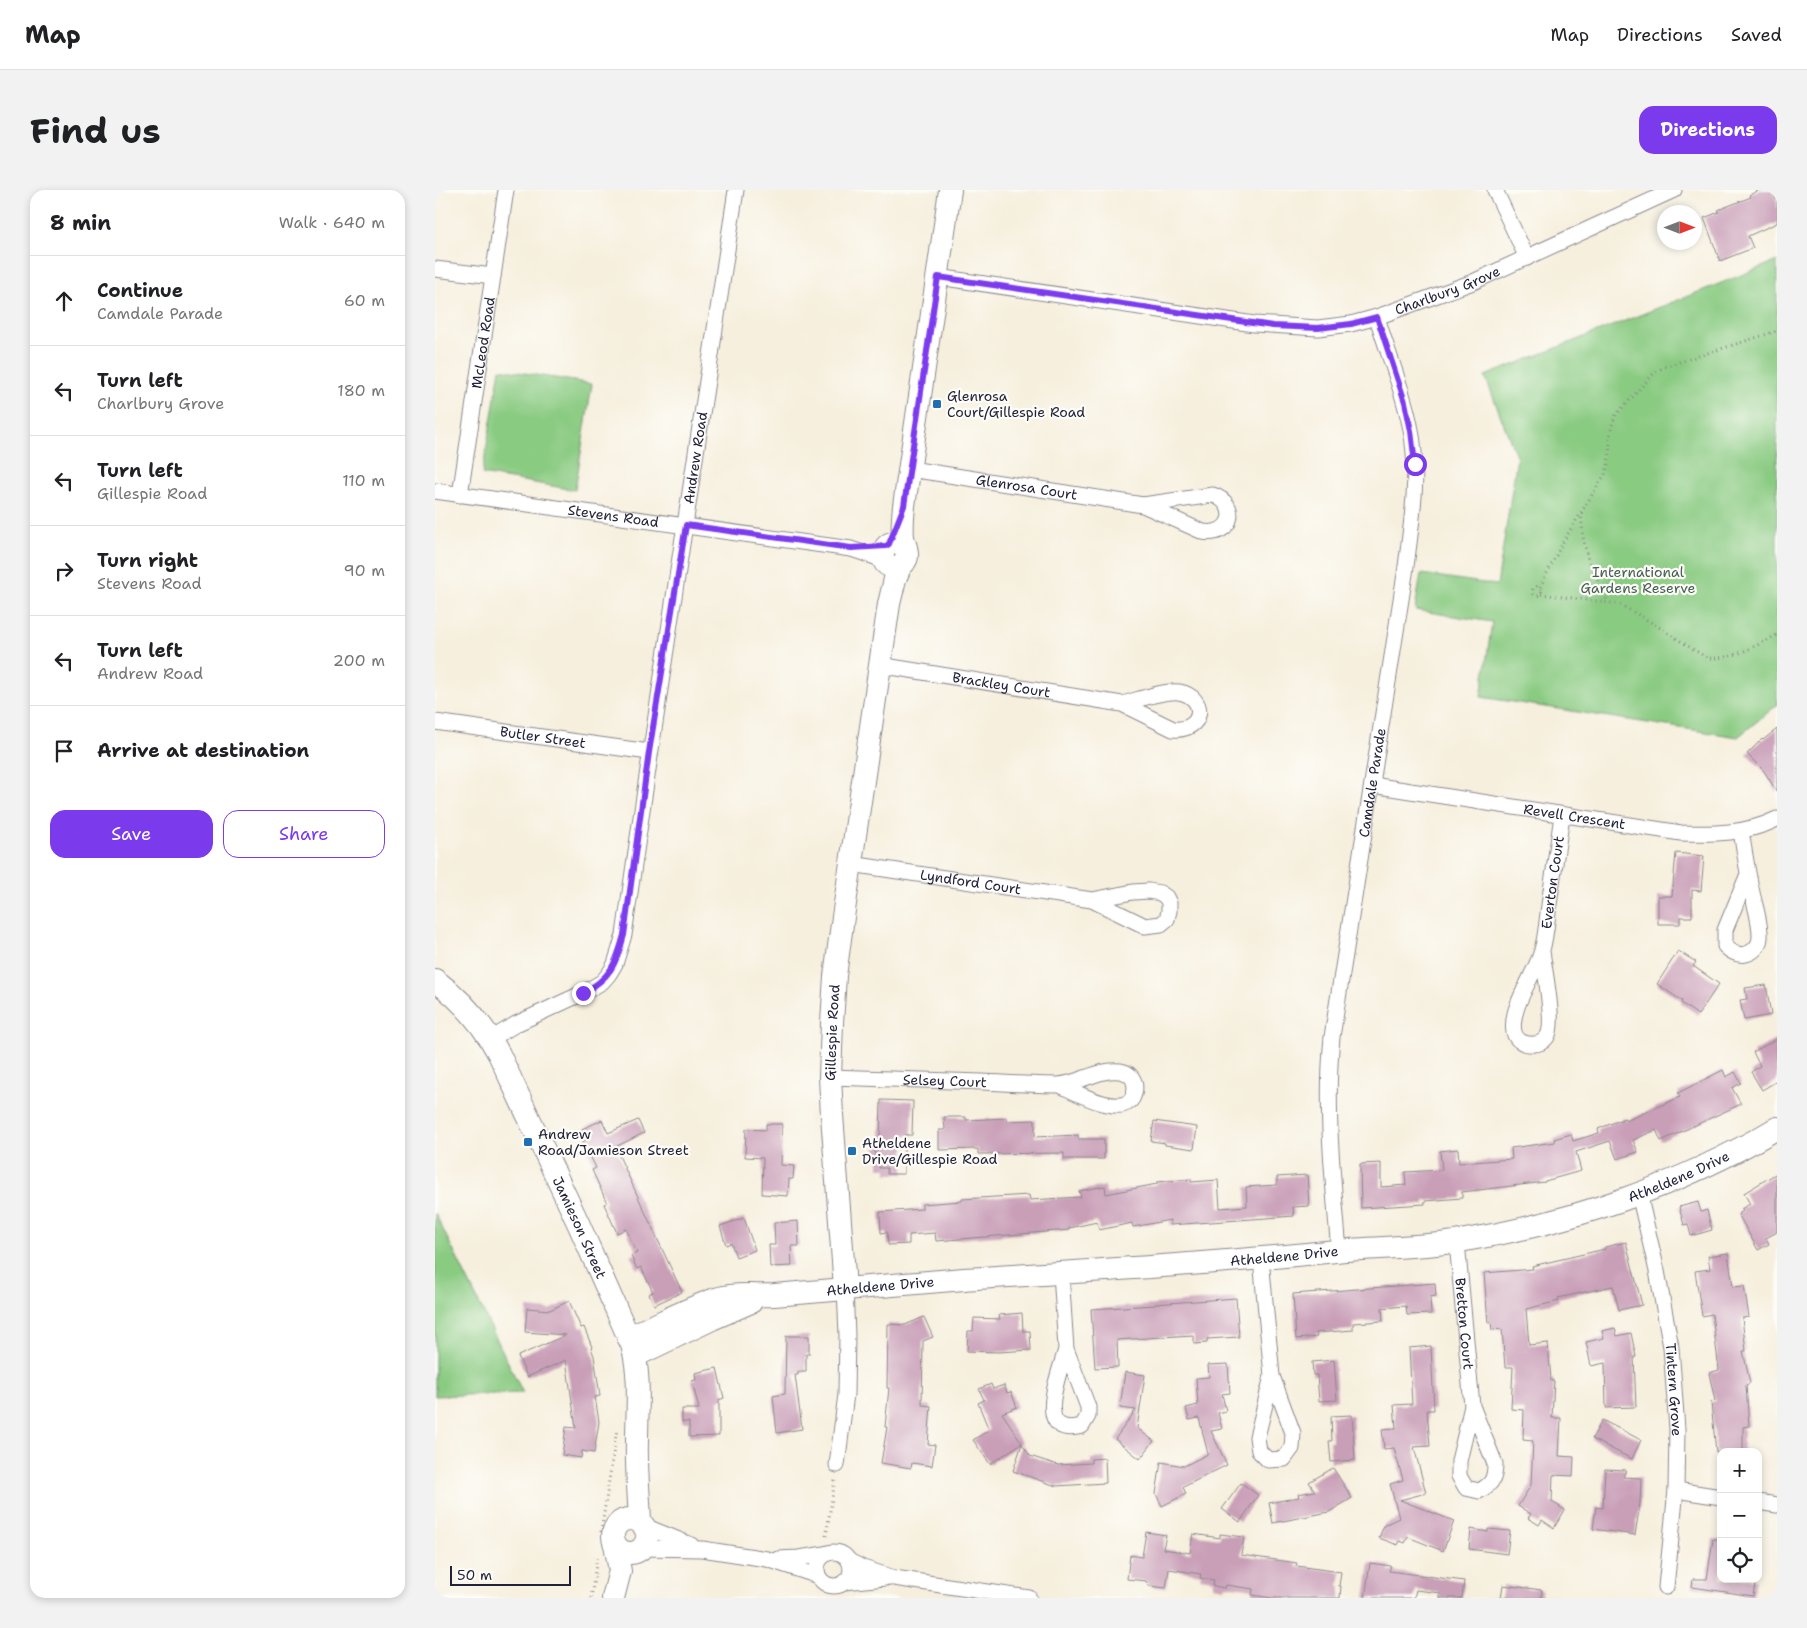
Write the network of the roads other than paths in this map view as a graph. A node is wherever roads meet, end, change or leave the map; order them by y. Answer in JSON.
{"nodes":[{"id":1,"x":506,"y":190,"type":"edge"},
{"id":2,"x":736,"y":190,"type":"edge"},
{"id":3,"x":950,"y":190,"type":"edge"},
{"id":4,"x":1495,"y":190,"type":"edge"},
{"id":5,"x":1674,"y":190,"type":"edge"},
{"id":6,"x":1527,"y":258,"type":"junction"},
{"id":7,"x":435,"y":269,"type":"edge"},
{"id":8,"x":493,"y":276,"type":"junction"},
{"id":9,"x":938,"y":277,"type":"junction"},
{"id":10,"x":1377,"y":317,"type":"junction"},
{"id":11,"x":910,"y":470,"type":"junction"},
{"id":12,"x":435,"y":492,"type":"edge"},
{"id":13,"x":460,"y":495,"type":"junction"},
{"id":14,"x":1143,"y":505,"type":"junction"},
{"id":15,"x":686,"y":525,"type":"junction"},
{"id":16,"x":892,"y":554,"type":"junction"},
{"id":17,"x":879,"y":665,"type":"junction"},
{"id":18,"x":1122,"y":704,"type":"dead end"},
{"id":19,"x":435,"y":722,"type":"edge"},
{"id":20,"x":649,"y":752,"type":"junction"},
{"id":21,"x":1372,"y":785,"type":"junction"},
{"id":22,"x":1562,"y":815,"type":"junction"},
{"id":23,"x":1777,"y":819,"type":"edge"},
{"id":24,"x":1741,"y":831,"type":"junction"},
{"id":25,"x":851,"y":864,"type":"junction"},
{"id":26,"x":1748,"y":874,"type":"junction"},
{"id":27,"x":1092,"y":900,"type":"dead end"},
{"id":28,"x":1542,"y":951,"type":"junction"},
{"id":29,"x":435,"y":980,"type":"edge"},
{"id":30,"x":491,"y":1039,"type":"junction"},
{"id":31,"x":830,"y":1077,"type":"junction"},
{"id":32,"x":1060,"y":1085,"type":"dead end"},
{"id":33,"x":1777,"y":1128,"type":"edge"},
{"id":34,"x":1639,"y":1194,"type":"junction"},
{"id":35,"x":1457,"y":1242,"type":"junction"},
{"id":36,"x":1339,"y":1251,"type":"junction"},
{"id":37,"x":1261,"y":1259,"type":"junction"},
{"id":38,"x":1061,"y":1273,"type":"junction"},
{"id":39,"x":845,"y":1288,"type":"junction"},
{"id":40,"x":632,"y":1346,"type":"junction"},
{"id":41,"x":1066,"y":1349,"type":"dead end"},
{"id":42,"x":1272,"y":1376,"type":"junction"},
{"id":43,"x":1472,"y":1406,"type":"junction"},
{"id":44,"x":837,"y":1465,"type":"road end"},
{"id":45,"x":1676,"y":1490,"type":"junction"},
{"id":46,"x":1717,"y":1496,"type":"edge"},
{"id":47,"x":1762,"y":1503,"type":"edge"},
{"id":48,"x":1777,"y":1505,"type":"edge"},
{"id":49,"x":624,"y":1538,"type":"junction"},
{"id":50,"x":702,"y":1549,"type":"junction"},
{"id":51,"x":825,"y":1554,"type":"junction"},
{"id":52,"x":767,"y":1559,"type":"junction"},
{"id":53,"x":849,"y":1561,"type":"junction"},
{"id":54,"x":819,"y":1577,"type":"junction"},
{"id":55,"x":894,"y":1578,"type":"junction"},
{"id":56,"x":1666,"y":1587,"type":"dead end"},
{"id":57,"x":839,"y":1588,"type":"edge"},
{"id":58,"x":613,"y":1598,"type":"edge"},
{"id":59,"x":620,"y":1598,"type":"edge"},
{"id":60,"x":823,"y":1598,"type":"edge"},
{"id":61,"x":1029,"y":1598,"type":"edge"}],
"edges":[{"from":1,"to":8,"type":"street","name":"McLeod Road"},
{"from":2,"to":15,"type":"street","name":"Andrew Road"},
{"from":3,"to":9,"type":"street","name":"Gillespie Road"},
{"from":4,"to":6,"type":"street"},
{"from":5,"to":6,"type":"street","name":"Charlbury Grove"},
{"from":6,"to":10,"type":"street","name":"Charlbury Grove"},
{"from":7,"to":8,"type":"street"},
{"from":8,"to":13,"type":"street","name":"McLeod Road"},
{"from":9,"to":10,"type":"street","name":"Charlbury Grove"},
{"from":9,"to":11,"type":"street","name":"Gillespie Road"},
{"from":10,"to":21,"type":"street","name":"Camdale Parade"},
{"from":11,"to":14,"type":"street","name":"Glenrosa Court"},
{"from":11,"to":16,"type":"street","name":"Gillespie Road"},
{"from":12,"to":13,"type":"street","name":"Stevens Road"},
{"from":13,"to":15,"type":"street","name":"Stevens Road"},
{"from":14,"to":14,"type":"street","name":"Glenrosa Court"},
{"from":15,"to":16,"type":"street","name":"Stevens Road"},
{"from":15,"to":20,"type":"street","name":"Andrew Road"},
{"from":16,"to":17,"type":"street","name":"Gillespie Road"},
{"from":17,"to":18,"type":"street","name":"Brackley Court"},
{"from":17,"to":25,"type":"street","name":"Gillespie Road"},
{"from":19,"to":20,"type":"street","name":"Butler Street"},
{"from":20,"to":30,"type":"street","name":"Andrew Road"},
{"from":21,"to":22,"type":"street","name":"Revell Crescent"},
{"from":21,"to":36,"type":"street","name":"Camdale Parade"},
{"from":22,"to":24,"type":"street","name":"Revell Crescent"},
{"from":22,"to":28,"type":"street","name":"Everton Court"},
{"from":23,"to":24,"type":"street","name":"Revell Crescent"},
{"from":24,"to":26,"type":"street"},
{"from":25,"to":27,"type":"street","name":"Lyndford Court"},
{"from":25,"to":31,"type":"street","name":"Gillespie Road"},
{"from":26,"to":26,"type":"street"},
{"from":28,"to":28,"type":"street","name":"Everton Court"},
{"from":29,"to":30,"type":"street","name":"Jamieson Street"},
{"from":30,"to":40,"type":"street","name":"Jamieson Street"},
{"from":31,"to":32,"type":"street","name":"Selsey Court"},
{"from":31,"to":39,"type":"street","name":"Gillespie Road"},
{"from":33,"to":34,"type":"street","name":"Atheldene Drive"},
{"from":34,"to":35,"type":"street","name":"Atheldene Drive"},
{"from":34,"to":45,"type":"street","name":"Tintern Grove"},
{"from":35,"to":36,"type":"street","name":"Atheldene Drive"},
{"from":35,"to":43,"type":"street","name":"Bretton Court"},
{"from":36,"to":37,"type":"street","name":"Atheldene Drive"},
{"from":37,"to":38,"type":"street","name":"Atheldene Drive"},
{"from":37,"to":42,"type":"street"},
{"from":38,"to":39,"type":"street","name":"Atheldene Drive"},
{"from":38,"to":41,"type":"street"},
{"from":39,"to":40,"type":"street","name":"Atheldene Drive"},
{"from":39,"to":44,"type":"street","name":"Gillespie Road"},
{"from":40,"to":49,"type":"street","name":"Jamieson Street"},
{"from":42,"to":42,"type":"street"},
{"from":43,"to":43,"type":"street","name":"Bretton Court"},
{"from":45,"to":46,"type":"street"},
{"from":45,"to":56,"type":"street","name":"Tintern Grove"},
{"from":47,"to":48,"type":"street"},
{"from":49,"to":50,"type":"street"},
{"from":49,"to":50,"type":"street"},
{"from":49,"to":58,"type":"street"},
{"from":49,"to":59,"type":"street","name":"Jamieson Street"},
{"from":50,"to":52,"type":"street"},
{"from":51,"to":52,"type":"street"},
{"from":51,"to":53,"type":"street"},
{"from":51,"to":54,"type":"street"},
{"from":52,"to":54,"type":"street"},
{"from":53,"to":55,"type":"street"},
{"from":53,"to":57,"type":"street"},
{"from":54,"to":57,"type":"street"},
{"from":54,"to":60,"type":"street"},
{"from":55,"to":57,"type":"street"},
{"from":55,"to":61,"type":"street"}]}
